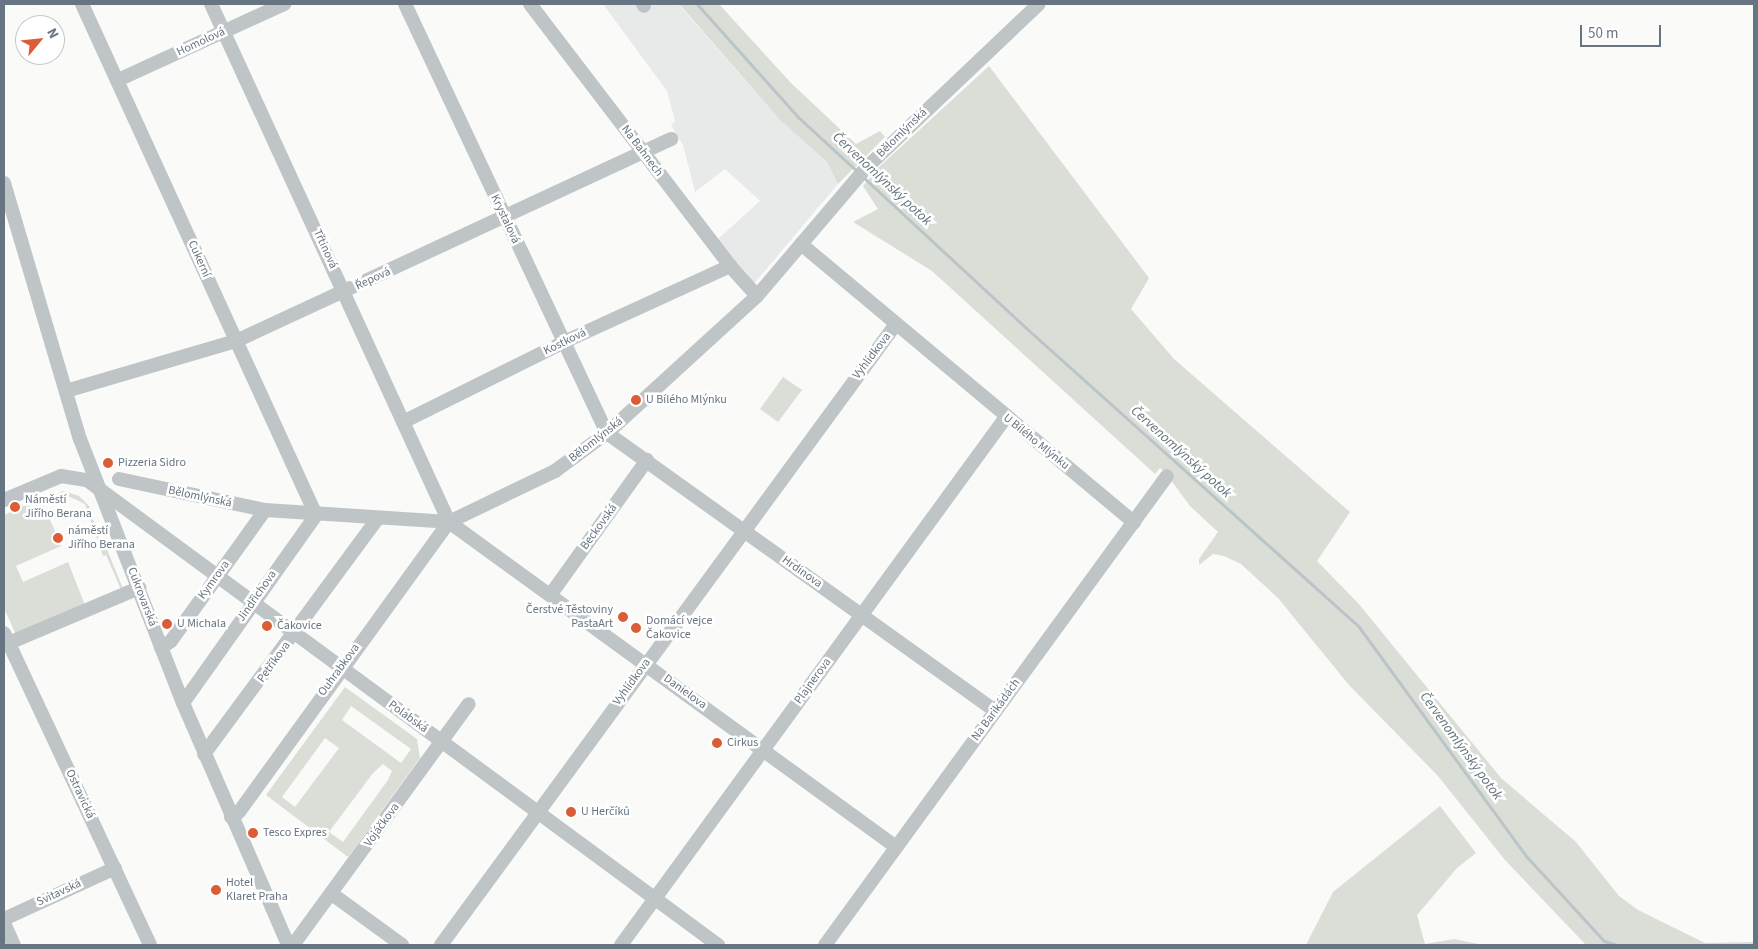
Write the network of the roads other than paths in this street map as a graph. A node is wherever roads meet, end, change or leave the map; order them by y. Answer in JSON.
{"nodes":[{"id":1,"x":82,"y":4,"type":"edge"},
{"id":2,"x":211,"y":4,"type":"edge"},
{"id":3,"x":284,"y":4,"type":"edge"},
{"id":4,"x":405,"y":4,"type":"edge"},
{"id":5,"x":530,"y":4,"type":"edge"},
{"id":6,"x":1039,"y":4,"type":"edge"},
{"id":7,"x":223,"y":31,"type":"junction"},
{"id":8,"x":118,"y":80,"type":"junction"},
{"id":9,"x":671,"y":139,"type":"dead end"},
{"id":10,"x":643,"y":153,"type":"junction"},
{"id":11,"x":4,"y":183,"type":"edge"},
{"id":12,"x":504,"y":217,"type":"junction"},
{"id":13,"x":802,"y":244,"type":"junction"},
{"id":14,"x":730,"y":266,"type":"junction"},
{"id":15,"x":345,"y":292,"type":"junction"},
{"id":16,"x":757,"y":296,"type":"junction"},
{"id":17,"x":896,"y":324,"type":"junction"},
{"id":18,"x":236,"y":341,"type":"junction"},
{"id":19,"x":564,"y":342,"type":"junction"},
{"id":20,"x":66,"y":391,"type":"junction"},
{"id":21,"x":1006,"y":417,"type":"junction"},
{"id":22,"x":403,"y":422,"type":"junction"},
{"id":23,"x":608,"y":434,"type":"junction"},
{"id":24,"x":647,"y":460,"type":"junction"},
{"id":25,"x":1167,"y":476,"type":"dead end"},
{"id":26,"x":119,"y":480,"type":"dead end"},
{"id":27,"x":99,"y":488,"type":"junction"},
{"id":28,"x":4,"y":500,"type":"edge"},
{"id":29,"x":265,"y":510,"type":"junction"},
{"id":30,"x":316,"y":515,"type":"junction"},
{"id":31,"x":377,"y":520,"type":"junction"},
{"id":32,"x":448,"y":522,"type":"junction"},
{"id":33,"x":1134,"y":522,"type":"junction"},
{"id":34,"x":743,"y":530,"type":"junction"},
{"id":35,"x":217,"y":576,"type":"junction"},
{"id":36,"x":139,"y":588,"type":"junction"},
{"id":37,"x":551,"y":594,"type":"junction"},
{"id":38,"x":253,"y":602,"type":"junction"},
{"id":39,"x":862,"y":614,"type":"junction"},
{"id":40,"x":295,"y":634,"type":"junction"},
{"id":41,"x":5,"y":640,"type":"edge"},
{"id":42,"x":162,"y":648,"type":"junction"},
{"id":43,"x":646,"y":664,"type":"junction"},
{"id":44,"x":341,"y":667,"type":"junction"},
{"id":45,"x":183,"y":703,"type":"junction"},
{"id":46,"x":469,"y":704,"type":"dead end"},
{"id":47,"x":995,"y":711,"type":"junction"},
{"id":48,"x":442,"y":742,"type":"junction"},
{"id":49,"x":764,"y":749,"type":"junction"},
{"id":50,"x":204,"y":754,"type":"junction"},
{"id":51,"x":537,"y":812,"type":"junction"},
{"id":52,"x":230,"y":817,"type":"junction"},
{"id":53,"x":896,"y":847,"type":"junction"},
{"id":54,"x":115,"y":868,"type":"junction"},
{"id":55,"x":332,"y":894,"type":"junction"},
{"id":56,"x":654,"y":899,"type":"junction"},
{"id":57,"x":4,"y":921,"type":"edge"},
{"id":58,"x":14,"y":945,"type":"edge"},
{"id":59,"x":150,"y":945,"type":"edge"},
{"id":60,"x":288,"y":945,"type":"edge"},
{"id":61,"x":293,"y":945,"type":"edge"},
{"id":62,"x":402,"y":945,"type":"edge"},
{"id":63,"x":441,"y":945,"type":"edge"},
{"id":64,"x":621,"y":945,"type":"edge"},
{"id":65,"x":718,"y":945,"type":"edge"},
{"id":66,"x":825,"y":945,"type":"edge"}],
"edges":[{"from":1,"to":8,"type":"street","name":"Cukerní"},
{"from":2,"to":7,"type":"street","name":"Třtinová"},
{"from":3,"to":7,"type":"street","name":"Homolová"},
{"from":4,"to":12,"type":"street","name":"Krystalová"},
{"from":5,"to":10,"type":"street","name":"Na Bahnech"},
{"from":6,"to":13,"type":"street","name":"Bělomlýnská"},
{"from":7,"to":8,"type":"street","name":"Homolová"},
{"from":7,"to":15,"type":"street","name":"Třtinová"},
{"from":8,"to":18,"type":"street","name":"Cukerní"},
{"from":9,"to":10,"type":"street","name":"Řepová"},
{"from":10,"to":12,"type":"street","name":"Řepová"},
{"from":10,"to":14,"type":"street","name":"Na Bahnech"},
{"from":11,"to":20,"type":"street","name":"Cukrovarská"},
{"from":12,"to":15,"type":"street","name":"Řepová"},
{"from":12,"to":19,"type":"street","name":"Krystalová"},
{"from":13,"to":16,"type":"street","name":"Bělomlýnská"},
{"from":13,"to":17,"type":"street","name":"U Bílého Mlýnku"},
{"from":14,"to":16,"type":"street","name":"Na Bahnech"},
{"from":14,"to":19,"type":"street","name":"Kostková"},
{"from":15,"to":18,"type":"street","name":"Řepová"},
{"from":15,"to":22,"type":"street","name":"Třtinová"},
{"from":16,"to":23,"type":"street","name":"Bělomlýnská"},
{"from":17,"to":21,"type":"street","name":"U Bílého Mlýnku"},
{"from":17,"to":34,"type":"street","name":"Vyhlídkova"},
{"from":18,"to":20,"type":"street","name":"Řepová"},
{"from":18,"to":30,"type":"street","name":"Cukerní"},
{"from":19,"to":22,"type":"street","name":"Kostková"},
{"from":19,"to":23,"type":"street","name":"Krystalová"},
{"from":20,"to":27,"type":"street","name":"Cukrovarská"},
{"from":21,"to":33,"type":"street","name":"U Bílého Mlýnku"},
{"from":21,"to":39,"type":"street","name":"Plajnerova"},
{"from":22,"to":32,"type":"street","name":"Třtinová"},
{"from":23,"to":24,"type":"street","name":"Hrdinova"},
{"from":23,"to":32,"type":"street","name":"Bělomlýnská"},
{"from":24,"to":34,"type":"street","name":"Hrdinova"},
{"from":24,"to":37,"type":"street","name":"Beckovská"},
{"from":25,"to":33,"type":"street","name":"Na Barikádách"},
{"from":26,"to":29,"type":"street","name":"Bělomlýnská"},
{"from":27,"to":28,"type":"street"},
{"from":27,"to":35,"type":"street","name":"Polabská"},
{"from":27,"to":36,"type":"street","name":"Cukrovarská"},
{"from":29,"to":30,"type":"street","name":"Bělomlýnská"},
{"from":29,"to":35,"type":"street","name":"Kymrova"},
{"from":30,"to":31,"type":"street","name":"Bělomlýnská"},
{"from":30,"to":38,"type":"street","name":"Jindřichova"},
{"from":31,"to":32,"type":"street","name":"Bělomlýnská"},
{"from":31,"to":40,"type":"street","name":"Petříkova"},
{"from":32,"to":37,"type":"street","name":"Danielova"},
{"from":32,"to":44,"type":"street","name":"Ouhrabkova"},
{"from":33,"to":47,"type":"street","name":"Na Barikádách"},
{"from":34,"to":39,"type":"street","name":"Hrdinova"},
{"from":34,"to":43,"type":"street","name":"Vyhlídkova"},
{"from":35,"to":38,"type":"street","name":"Polabská"},
{"from":35,"to":42,"type":"street","name":"Kymrova"},
{"from":36,"to":41,"type":"street"},
{"from":36,"to":42,"type":"street","name":"Cukrovarská"},
{"from":37,"to":43,"type":"street","name":"Danielova"},
{"from":38,"to":40,"type":"street","name":"Polabská"},
{"from":38,"to":45,"type":"street","name":"Jindřichova"},
{"from":39,"to":47,"type":"street","name":"Hrdinova"},
{"from":39,"to":49,"type":"street","name":"Plajnerova"},
{"from":40,"to":44,"type":"street","name":"Polabská"},
{"from":40,"to":50,"type":"street","name":"Petříkova"},
{"from":41,"to":54,"type":"street","name":"Ostravická"},
{"from":42,"to":45,"type":"street","name":"Cukrovarská"},
{"from":43,"to":49,"type":"street","name":"Danielova"},
{"from":43,"to":51,"type":"street","name":"Vyhlídkova"},
{"from":44,"to":48,"type":"street","name":"Polabská"},
{"from":44,"to":52,"type":"street","name":"Ouhrabkova"},
{"from":45,"to":50,"type":"street","name":"Cukrovarská"},
{"from":46,"to":48,"type":"street","name":"Vojáčkova"},
{"from":47,"to":53,"type":"street","name":"Na Barikádách"},
{"from":48,"to":51,"type":"street","name":"Polabská"},
{"from":48,"to":55,"type":"street","name":"Vojáčkova"},
{"from":49,"to":53,"type":"street","name":"Danielova"},
{"from":49,"to":56,"type":"street","name":"Plajnerova"},
{"from":50,"to":52,"type":"street","name":"Cukrovarská"},
{"from":51,"to":56,"type":"street","name":"Polabská"},
{"from":51,"to":63,"type":"street","name":"Vyhlídkova"},
{"from":52,"to":60,"type":"street","name":"Cukrovarská"},
{"from":53,"to":66,"type":"street","name":"Na Barikádách"},
{"from":54,"to":57,"type":"street","name":"Svitavská"},
{"from":54,"to":59,"type":"street","name":"Ostravická"},
{"from":55,"to":61,"type":"street","name":"Vojáčkova"},
{"from":55,"to":62,"type":"street"},
{"from":56,"to":64,"type":"street","name":"Plajnerova"},
{"from":56,"to":65,"type":"street","name":"Polabská"},
{"from":57,"to":58,"type":"street"}]}
